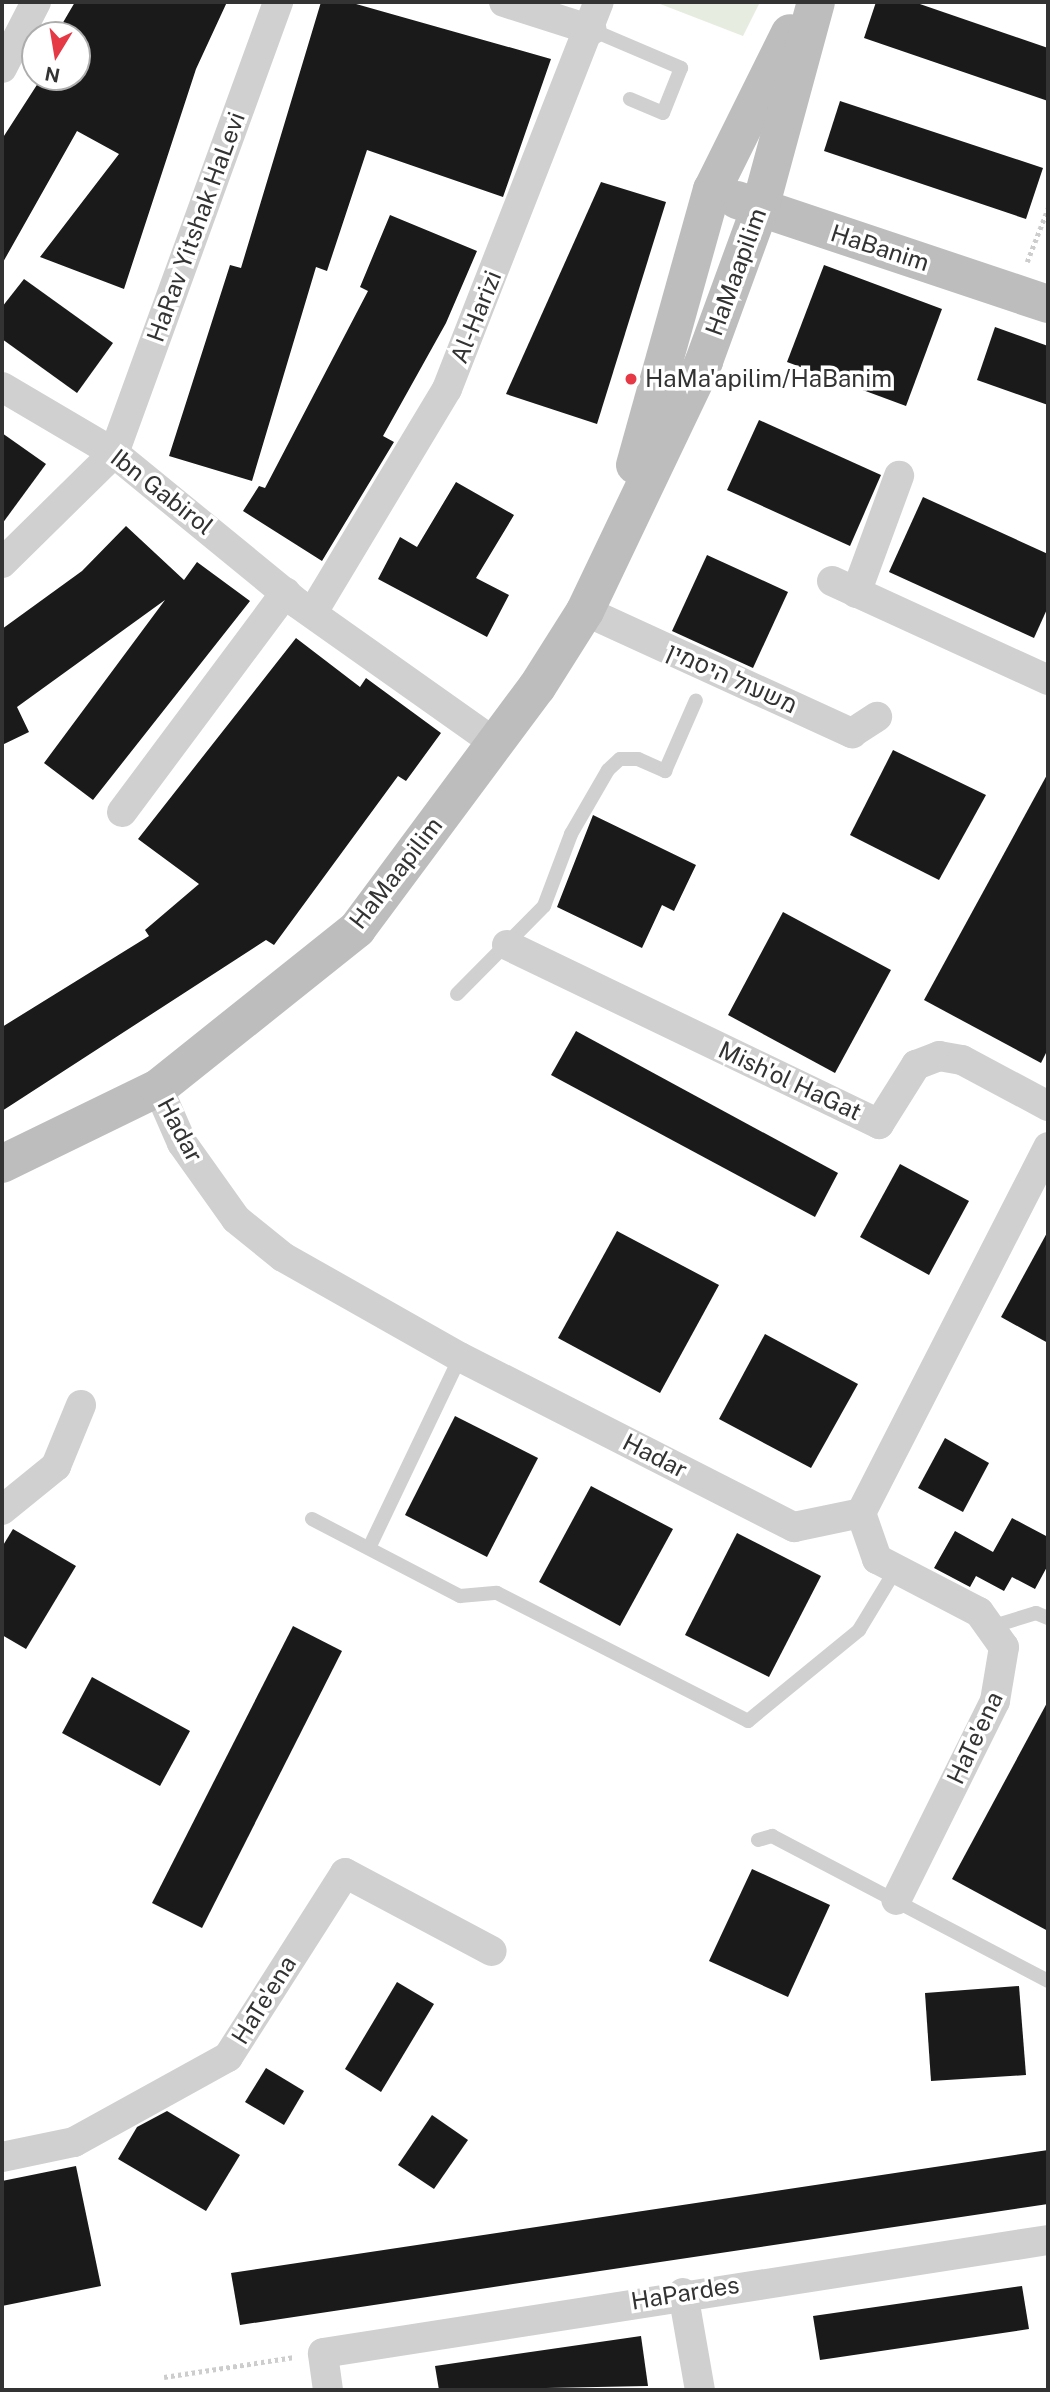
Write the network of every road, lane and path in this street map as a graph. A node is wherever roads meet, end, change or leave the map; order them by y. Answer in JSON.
{"nodes":[{"id":1,"x":36,"y":2,"type":"edge"},
{"id":2,"x":278,"y":2,"type":"edge"},
{"id":3,"x":504,"y":2,"type":"edge"},
{"id":4,"x":805,"y":2,"type":"edge"},
{"id":5,"x":816,"y":2,"type":"edge"},
{"id":6,"x":596,"y":16,"type":"edge"},
{"id":7,"x":2,"y":68,"type":"edge"},
{"id":8,"x":630,"y":99,"type":"dead end"},
{"id":9,"x":712,"y":190,"type":"junction"},
{"id":10,"x":760,"y":208,"type":"junction"},
{"id":11,"x":1048,"y":208,"type":"edge"},
{"id":12,"x":1032,"y":299,"type":"edge"},
{"id":13,"x":2,"y":387,"type":"edge"},
{"id":14,"x":114,"y":453,"type":"junction"},
{"id":15,"x":899,"y":476,"type":"dead end"},
{"id":16,"x":2,"y":563,"type":"edge"},
{"id":17,"x":606,"y":568,"type":"junction"},
{"id":18,"x":286,"y":592,"type":"junction"},
{"id":19,"x":585,"y":611,"type":"junction"},
{"id":20,"x":313,"y":612,"type":"junction"},
{"id":21,"x":1048,"y":680,"type":"edge"},
{"id":22,"x":696,"y":699,"type":"dead end"},
{"id":23,"x":877,"y":718,"type":"dead end"},
{"id":24,"x":495,"y":743,"type":"junction"},
{"id":25,"x":122,"y":812,"type":"dead end"},
{"id":26,"x":507,"y":945,"type":"junction"},
{"id":27,"x":457,"y":994,"type":"dead end"},
{"id":28,"x":158,"y":1088,"type":"junction"},
{"id":29,"x":1048,"y":1106,"type":"edge"},
{"id":30,"x":1048,"y":1147,"type":"edge"},
{"id":31,"x":2,"y":1164,"type":"edge"},
{"id":32,"x":460,"y":1357,"type":"junction"},
{"id":33,"x":81,"y":1405,"type":"dead end"},
{"id":34,"x":2,"y":1510,"type":"edge"},
{"id":35,"x":861,"y":1513,"type":"junction"},
{"id":36,"x":312,"y":1518,"type":"dead end"},
{"id":37,"x":369,"y":1548,"type":"junction"},
{"id":38,"x":896,"y":1569,"type":"junction"},
{"id":39,"x":1048,"y":1618,"type":"edge"},
{"id":40,"x":994,"y":1626,"type":"junction"},
{"id":41,"x":758,"y":1840,"type":"dead end"},
{"id":42,"x":896,"y":1900,"type":"junction"},
{"id":43,"x":492,"y":1951,"type":"dead end"},
{"id":44,"x":1048,"y":1981,"type":"edge"},
{"id":45,"x":2,"y":2157,"type":"edge"},
{"id":46,"x":1048,"y":2240,"type":"edge"},
{"id":47,"x":679,"y":2294,"type":"junction"},
{"id":48,"x":323,"y":2353,"type":"junction"},
{"id":49,"x":164,"y":2377,"type":"dead end"},
{"id":50,"x":328,"y":2390,"type":"edge"},
{"id":51,"x":700,"y":2390,"type":"edge"}],
"edges":[{"from":1,"to":7,"type":"street"},
{"from":2,"to":14,"type":"street","name":"HaRav Yitshak HaLevi"},
{"from":3,"to":6,"type":"street"},
{"from":4,"to":9,"type":"street","name":"HaMaapilim"},
{"from":5,"to":10,"type":"street","name":"HaMaapilim"},
{"from":6,"to":8,"type":"lane"},
{"from":6,"to":20,"type":"street","name":"Al-Harizi"},
{"from":9,"to":10,"type":"street","name":"HaBanim"},
{"from":9,"to":17,"type":"street","name":"HaMaapilim"},
{"from":10,"to":12,"type":"street","name":"HaBanim"},
{"from":10,"to":17,"type":"street","name":"HaMaapilim"},
{"from":11,"to":12,"type":"path"},
{"from":13,"to":14,"type":"street","name":"Ibn Gabirol"},
{"from":14,"to":16,"type":"street"},
{"from":14,"to":18,"type":"street","name":"Ibn Gabirol"},
{"from":15,"to":21,"type":"street"},
{"from":17,"to":19,"type":"street","name":"HaMaapilim"},
{"from":18,"to":20,"type":"street","name":"Ibn Gabirol"},
{"from":18,"to":25,"type":"street"},
{"from":19,"to":23,"type":"street","name":"משעול היסמין"},
{"from":19,"to":24,"type":"street","name":"HaMaapilim"},
{"from":20,"to":24,"type":"street","name":"Ibn Gabirol"},
{"from":22,"to":26,"type":"lane"},
{"from":24,"to":28,"type":"street","name":"HaMaapilim"},
{"from":26,"to":27,"type":"lane"},
{"from":26,"to":29,"type":"street","name":"Mish'ol HaGat"},
{"from":28,"to":31,"type":"street","name":"HaMaapilim"},
{"from":28,"to":32,"type":"street","name":"Hadar"},
{"from":30,"to":35,"type":"street"},
{"from":32,"to":35,"type":"street","name":"Hadar"},
{"from":32,"to":37,"type":"lane"},
{"from":33,"to":34,"type":"street"},
{"from":35,"to":38,"type":"street"},
{"from":36,"to":37,"type":"lane"},
{"from":37,"to":38,"type":"lane"},
{"from":38,"to":40,"type":"street"},
{"from":39,"to":40,"type":"lane"},
{"from":40,"to":42,"type":"street","name":"HaTe'ena"},
{"from":41,"to":42,"type":"lane"},
{"from":42,"to":44,"type":"lane"},
{"from":43,"to":45,"type":"street","name":"HaTe'ena"},
{"from":46,"to":47,"type":"street","name":"HaPardes"},
{"from":47,"to":48,"type":"street","name":"HaPardes"},
{"from":47,"to":51,"type":"street"},
{"from":48,"to":49,"type":"path"},
{"from":48,"to":50,"type":"street"}]}
